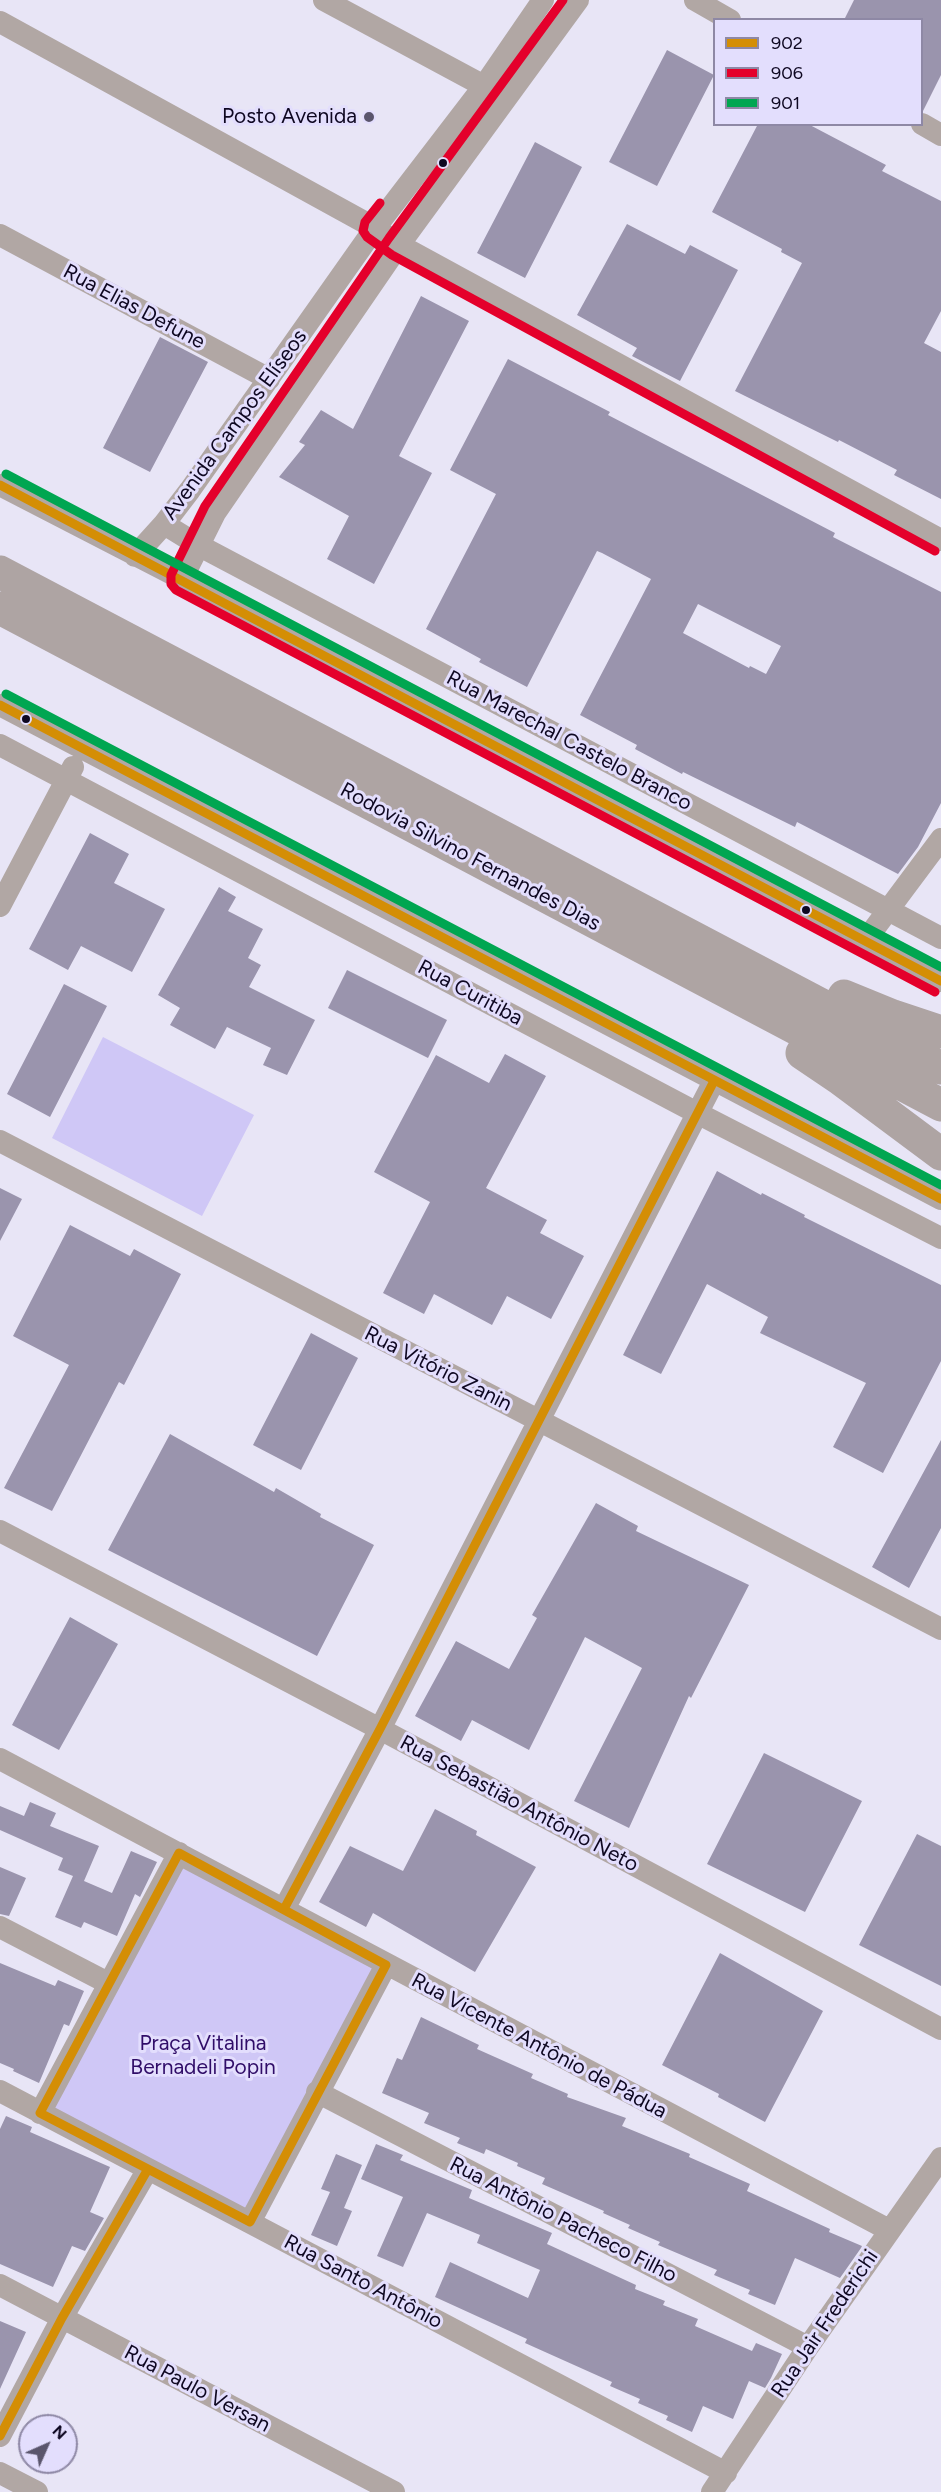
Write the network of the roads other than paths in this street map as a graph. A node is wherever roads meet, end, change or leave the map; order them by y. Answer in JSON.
{"nodes":[{"id":1,"x":324,"y":0,"type":"edge"},
{"id":2,"x":543,"y":0,"type":"edge"},
{"id":3,"x":578,"y":0,"type":"edge"},
{"id":4,"x":694,"y":0,"type":"edge"},
{"id":5,"x":726,"y":18,"type":"edge"},
{"id":6,"x":0,"y":22,"type":"edge"},
{"id":7,"x":484,"y":86,"type":"junction"},
{"id":8,"x":923,"y":125,"type":"edge"},
{"id":9,"x":941,"y":135,"type":"edge"},
{"id":10,"x":375,"y":228,"type":"junction"},
{"id":11,"x":0,"y":235,"type":"edge"},
{"id":12,"x":399,"y":245,"type":"junction"},
{"id":13,"x":269,"y":379,"type":"junction"},
{"id":14,"x":0,"y":485,"type":"edge"},
{"id":15,"x":164,"y":524,"type":"junction"},
{"id":16,"x":941,"y":540,"type":"edge"},
{"id":17,"x":198,"y":544,"type":"junction"},
{"id":18,"x":135,"y":556,"type":"junction"},
{"id":19,"x":0,"y":572,"type":"edge"},
{"id":20,"x":182,"y":579,"type":"junction"},
{"id":21,"x":0,"y":608,"type":"edge"},
{"id":22,"x":0,"y":705,"type":"edge"},
{"id":23,"x":0,"y":745,"type":"edge"},
{"id":24,"x":82,"y":749,"type":"junction"},
{"id":25,"x":67,"y":779,"type":"junction"},
{"id":26,"x":941,"y":839,"type":"edge"},
{"id":27,"x":0,"y":906,"type":"edge"},
{"id":28,"x":888,"y":910,"type":"junction"},
{"id":29,"x":630,"y":923,"type":"junction"},
{"id":30,"x":941,"y":938,"type":"edge"},
{"id":31,"x":866,"y":941,"type":"junction"},
{"id":32,"x":941,"y":981,"type":"edge"},
{"id":33,"x":941,"y":1032,"type":"edge"},
{"id":34,"x":941,"y":1068,"type":"edge"},
{"id":35,"x":714,"y":1080,"type":"junction"},
{"id":36,"x":941,"y":1105,"type":"edge"},
{"id":37,"x":699,"y":1114,"type":"junction"},
{"id":38,"x":0,"y":1141,"type":"edge"},
{"id":39,"x":941,"y":1154,"type":"edge"},
{"id":40,"x":941,"y":1199,"type":"edge"},
{"id":41,"x":941,"y":1238,"type":"edge"},
{"id":42,"x":539,"y":1422,"type":"junction"},
{"id":43,"x":0,"y":1531,"type":"edge"},
{"id":44,"x":941,"y":1629,"type":"edge"},
{"id":45,"x":380,"y":1729,"type":"junction"},
{"id":46,"x":0,"y":1759,"type":"edge"},
{"id":47,"x":179,"y":1853,"type":"junction"},
{"id":48,"x":284,"y":1909,"type":"junction"},
{"id":49,"x":0,"y":1927,"type":"edge"},
{"id":50,"x":386,"y":1965,"type":"junction"},
{"id":51,"x":108,"y":1983,"type":"junction"},
{"id":52,"x":941,"y":2029,"type":"edge"},
{"id":53,"x":0,"y":2091,"type":"edge"},
{"id":54,"x":317,"y":2092,"type":"junction"},
{"id":55,"x":40,"y":2113,"type":"junction"},
{"id":56,"x":941,"y":2158,"type":"edge"},
{"id":57,"x":148,"y":2169,"type":"junction"},
{"id":58,"x":250,"y":2222,"type":"junction"},
{"id":59,"x":889,"y":2230,"type":"junction"},
{"id":60,"x":0,"y":2286,"type":"edge"},
{"id":61,"x":62,"y":2318,"type":"junction"},
{"id":62,"x":808,"y":2347,"type":"junction"},
{"id":63,"x":0,"y":2436,"type":"edge"},
{"id":64,"x":0,"y":2473,"type":"edge"},
{"id":65,"x":726,"y":2473,"type":"junction"},
{"id":66,"x":37,"y":2492,"type":"edge"},
{"id":67,"x":394,"y":2492,"type":"edge"},
{"id":68,"x":712,"y":2492,"type":"edge"}],
"edges":[{"from":1,"to":7,"type":"street"},
{"from":2,"to":7,"type":"street","name":"Avenida Campos Elíseos"},
{"from":3,"to":12,"type":"street","name":"Avenida Campos Elíseos"},
{"from":4,"to":5,"type":"street"},
{"from":6,"to":10,"type":"street"},
{"from":7,"to":10,"type":"street","name":"Avenida Campos Elíseos"},
{"from":8,"to":9,"type":"street"},
{"from":10,"to":12,"type":"street"},
{"from":10,"to":13,"type":"street","name":"Avenida Campos Elíseos"},
{"from":11,"to":13,"type":"street","name":"Rua Elias Defune"},
{"from":12,"to":16,"type":"street"},
{"from":12,"to":17,"type":"street","name":"Avenida Campos Elíseos"},
{"from":13,"to":15,"type":"street","name":"Avenida Campos Elíseos"},
{"from":14,"to":18,"type":"street","name":"Rua Marechal Castelo Branco"},
{"from":15,"to":17,"type":"street","name":"Rua Marechal Castelo Branco"},
{"from":15,"to":18,"type":"street","name":"Avenida Campos Elíseos"},
{"from":17,"to":20,"type":"street","name":"Avenida Campos Elíseos"},
{"from":17,"to":28,"type":"street","name":"Rua Marechal Castelo Branco"},
{"from":18,"to":20,"type":"street","name":"Rua Marechal Castelo Branco"},
{"from":19,"to":29,"type":"highway","name":"Rodovia Silvino Fernandes Dias"},
{"from":20,"to":31,"type":"street","name":"Rua Marechal Castelo Branco"},
{"from":21,"to":29,"type":"highway","name":"Rodovia Silvino Fernandes Dias"},
{"from":22,"to":24,"type":"street","name":"Rua Curitiba"},
{"from":23,"to":25,"type":"street","name":"Rua Curitiba"},
{"from":24,"to":25,"type":"street"},
{"from":24,"to":35,"type":"street","name":"Rua Curitiba"},
{"from":25,"to":27,"type":"street"},
{"from":25,"to":37,"type":"street","name":"Rua Curitiba"},
{"from":26,"to":28,"type":"street"},
{"from":28,"to":30,"type":"street","name":"Rua Marechal Castelo Branco"},
{"from":28,"to":31,"type":"street"},
{"from":29,"to":33,"type":"highway"},
{"from":29,"to":34,"type":"highway","name":"Rodovia Silvino Fernandes Dias"},
{"from":29,"to":36,"type":"highway","name":"Rodovia Silvino Fernandes Dias"},
{"from":29,"to":39,"type":"highway"},
{"from":31,"to":32,"type":"street","name":"Rua Marechal Castelo Branco"},
{"from":35,"to":37,"type":"street"},
{"from":35,"to":40,"type":"street","name":"Rua Curitiba"},
{"from":37,"to":41,"type":"street","name":"Rua Curitiba"},
{"from":37,"to":42,"type":"street"},
{"from":38,"to":42,"type":"street","name":"Rua Vitório Zanin"},
{"from":42,"to":44,"type":"street","name":"Rua Vitório Zanin"},
{"from":42,"to":45,"type":"street"},
{"from":43,"to":45,"type":"street","name":"Rua Sebastião Antônio Neto"},
{"from":45,"to":48,"type":"street"},
{"from":45,"to":52,"type":"street","name":"Rua Sebastião Antônio Neto"},
{"from":46,"to":47,"type":"street","name":"Rua Vicente Antônio de Pádua"},
{"from":47,"to":48,"type":"street","name":"Rua Vicente Antônio de Pádua"},
{"from":47,"to":51,"type":"street"},
{"from":48,"to":50,"type":"street","name":"Rua Vicente Antônio de Pádua"},
{"from":49,"to":51,"type":"street"},
{"from":50,"to":54,"type":"street"},
{"from":50,"to":59,"type":"street","name":"Rua Vicente Antônio de Pádua"},
{"from":51,"to":55,"type":"street"},
{"from":53,"to":55,"type":"street","name":"Rua Santo Antônio"},
{"from":54,"to":58,"type":"street"},
{"from":54,"to":62,"type":"street","name":"Rua Antônio Pacheco Filho"},
{"from":55,"to":57,"type":"street","name":"Rua Santo Antônio"},
{"from":56,"to":59,"type":"street","name":"Rua Jair Frederichi"},
{"from":57,"to":58,"type":"street","name":"Rua Santo Antônio"},
{"from":57,"to":61,"type":"street"},
{"from":58,"to":65,"type":"street","name":"Rua Santo Antônio"},
{"from":59,"to":62,"type":"street","name":"Rua Jair Frederichi"},
{"from":60,"to":61,"type":"street","name":"Rua Paulo Versan"},
{"from":61,"to":63,"type":"street"},
{"from":61,"to":67,"type":"street","name":"Rua Paulo Versan"},
{"from":62,"to":65,"type":"street","name":"Rua Jair Frederichi"},
{"from":64,"to":66,"type":"street"},
{"from":65,"to":68,"type":"street","name":"Rua Jair Frederichi"}]}
